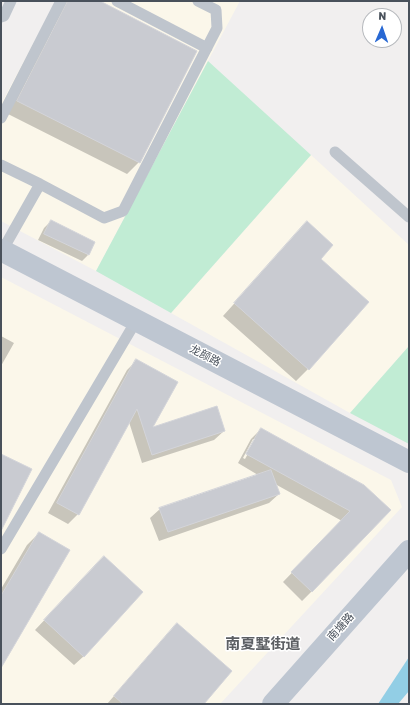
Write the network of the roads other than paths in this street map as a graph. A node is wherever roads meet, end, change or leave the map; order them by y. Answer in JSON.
{"nodes":[{"id":1,"x":11,"y":1,"type":"edge"},
{"id":2,"x":61,"y":1,"type":"edge"},
{"id":3,"x":118,"y":1,"type":"edge"},
{"id":4,"x":198,"y":1,"type":"edge"},
{"id":5,"x":1,"y":17,"type":"edge"},
{"id":6,"x":207,"y":48,"type":"junction"},
{"id":7,"x":1,"y":118,"type":"edge"},
{"id":8,"x":335,"y":152,"type":"dead end"},
{"id":9,"x":1,"y":165,"type":"edge"},
{"id":10,"x":40,"y":184,"type":"junction"},
{"id":11,"x":409,"y":217,"type":"edge"},
{"id":12,"x":2,"y":251,"type":"edge"},
{"id":13,"x":136,"y":321,"type":"junction"},
{"id":14,"x":409,"y":462,"type":"edge"},
{"id":15,"x":1,"y":548,"type":"edge"},
{"id":16,"x":409,"y":551,"type":"edge"},
{"id":17,"x":273,"y":704,"type":"edge"}],
"edges":[{"from":1,"to":5,"type":"lane"},
{"from":2,"to":7,"type":"lane"},
{"from":3,"to":6,"type":"lane"},
{"from":4,"to":6,"type":"lane"},
{"from":6,"to":10,"type":"lane"},
{"from":8,"to":11,"type":"lane"},
{"from":9,"to":10,"type":"lane"},
{"from":10,"to":12,"type":"lane"},
{"from":12,"to":13,"type":"street","name":"龙颜路"},
{"from":13,"to":14,"type":"street","name":"龙颜路"},
{"from":13,"to":15,"type":"lane"},
{"from":16,"to":17,"type":"street","name":"南塘路"}]}
